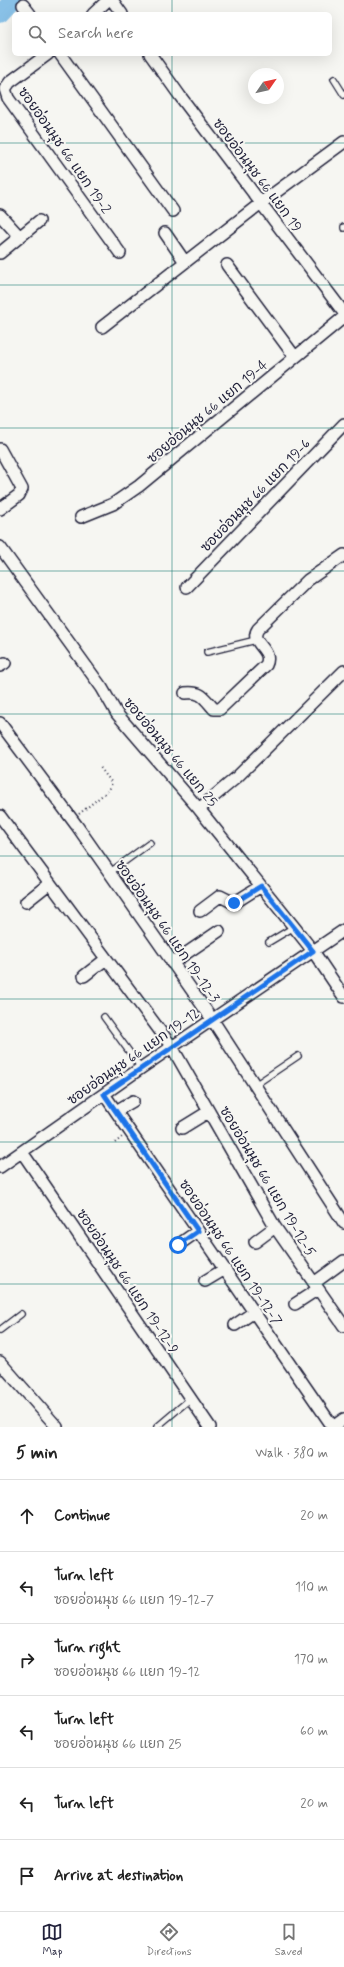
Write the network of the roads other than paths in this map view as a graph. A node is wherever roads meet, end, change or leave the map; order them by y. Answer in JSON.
{"nodes":[{"id":1,"x":108,"y":0,"type":"edge"},
{"id":2,"x":112,"y":0,"type":"edge"},
{"id":3,"x":23,"y":5,"type":"dead end"},
{"id":4,"x":28,"y":12,"type":"edge"},
{"id":5,"x":95,"y":12,"type":"edge"},
{"id":6,"x":121,"y":12,"type":"edge"},
{"id":7,"x":45,"y":56,"type":"edge"},
{"id":8,"x":61,"y":56,"type":"edge"},
{"id":9,"x":151,"y":56,"type":"edge"},
{"id":10,"x":334,"y":79,"type":"dead end"},
{"id":11,"x":3,"y":86,"type":"edge"},
{"id":12,"x":344,"y":95,"type":"edge"},
{"id":13,"x":344,"y":142,"type":"edge"},
{"id":14,"x":261,"y":203,"type":"junction"},
{"id":15,"x":173,"y":211,"type":"dead end"},
{"id":16,"x":0,"y":215,"type":"edge"},
{"id":17,"x":39,"y":221,"type":"dead end"},
{"id":18,"x":165,"y":233,"type":"dead end"},
{"id":19,"x":19,"y":236,"type":"junction"},
{"id":20,"x":0,"y":253,"type":"edge"},
{"id":21,"x":120,"y":253,"type":"dead end"},
{"id":22,"x":185,"y":262,"type":"junction"},
{"id":23,"x":227,"y":264,"type":"dead end"},
{"id":24,"x":344,"y":313,"type":"edge"},
{"id":25,"x":344,"y":317,"type":"edge"},
{"id":26,"x":102,"y":327,"type":"dead end"},
{"id":27,"x":295,"y":357,"type":"junction"},
{"id":28,"x":344,"y":424,"type":"edge"},
{"id":29,"x":0,"y":449,"type":"edge"},
{"id":30,"x":0,"y":509,"type":"edge"},
{"id":31,"x":81,"y":517,"type":"dead end"},
{"id":32,"x":0,"y":547,"type":"edge"},
{"id":33,"x":344,"y":555,"type":"edge"},
{"id":34,"x":187,"y":587,"type":"dead end"},
{"id":35,"x":256,"y":640,"type":"junction"},
{"id":36,"x":207,"y":652,"type":"dead end"},
{"id":37,"x":344,"y":671,"type":"edge"},
{"id":38,"x":185,"y":693,"type":"dead end"},
{"id":39,"x":0,"y":723,"type":"edge"},
{"id":40,"x":199,"y":809,"type":"junction"},
{"id":41,"x":0,"y":816,"type":"edge"},
{"id":42,"x":150,"y":842,"type":"dead end"},
{"id":43,"x":109,"y":873,"type":"junction"},
{"id":44,"x":50,"y":883,"type":"junction"},
{"id":45,"x":261,"y":886,"type":"junction"},
{"id":46,"x":26,"y":902,"type":"dead end"},
{"id":47,"x":200,"y":911,"type":"dead end"},
{"id":48,"x":294,"y":927,"type":"junction"},
{"id":49,"x":344,"y":930,"type":"edge"},
{"id":50,"x":220,"y":931,"type":"dead end"},
{"id":51,"x":269,"y":942,"type":"dead end"},
{"id":52,"x":313,"y":951,"type":"junction"},
{"id":53,"x":106,"y":959,"type":"junction"},
{"id":54,"x":172,"y":963,"type":"junction"},
{"id":55,"x":84,"y":976,"type":"dead end"},
{"id":56,"x":344,"y":997,"type":"edge"},
{"id":57,"x":104,"y":1017,"type":"dead end"},
{"id":58,"x":212,"y":1019,"type":"junction"},
{"id":59,"x":172,"y":1047,"type":"junction"},
{"id":60,"x":298,"y":1056,"type":"dead end"},
{"id":61,"x":141,"y":1068,"type":"junction"},
{"id":62,"x":254,"y":1085,"type":"junction"},
{"id":63,"x":104,"y":1094,"type":"junction"},
{"id":64,"x":133,"y":1101,"type":"dead end"},
{"id":65,"x":116,"y":1112,"type":"junction"},
{"id":66,"x":208,"y":1112,"type":"junction"},
{"id":67,"x":182,"y":1128,"type":"dead end"},
{"id":68,"x":22,"y":1152,"type":"junction"},
{"id":69,"x":0,"y":1167,"type":"edge"},
{"id":70,"x":344,"y":1223,"type":"edge"},
{"id":71,"x":275,"y":1227,"type":"junction"},
{"id":72,"x":198,"y":1231,"type":"junction"},
{"id":73,"x":255,"y":1242,"type":"dead end"},
{"id":74,"x":178,"y":1245,"type":"dead end"},
{"id":75,"x":344,"y":1261,"type":"edge"},
{"id":76,"x":224,"y":1269,"type":"junction"},
{"id":77,"x":205,"y":1281,"type":"dead end"},
{"id":78,"x":316,"y":1286,"type":"junction"},
{"id":79,"x":295,"y":1304,"type":"dead end"},
{"id":80,"x":254,"y":1312,"type":"junction"},
{"id":81,"x":21,"y":1314,"type":"dead end"},
{"id":82,"x":235,"y":1325,"type":"dead end"},
{"id":83,"x":344,"y":1326,"type":"edge"},
{"id":84,"x":0,"y":1330,"type":"edge"},
{"id":85,"x":0,"y":1362,"type":"edge"},
{"id":86,"x":190,"y":1399,"type":"junction"},
{"id":87,"x":344,"y":1419,"type":"edge"},
{"id":88,"x":57,"y":1427,"type":"edge"},
{"id":89,"x":157,"y":1427,"type":"edge"},
{"id":90,"x":210,"y":1427,"type":"edge"},
{"id":91,"x":333,"y":1427,"type":"edge"}],
"edges":[{"from":1,"to":5,"type":"street"},
{"from":2,"to":6,"type":"street"},
{"from":3,"to":4,"type":"street"},
{"from":7,"to":11,"type":"street","name":"ซอยอ่อนนุช 66 แยก 19-2"},
{"from":8,"to":15,"type":"street"},
{"from":9,"to":14,"type":"street","name":"ซอยอ่อนนุช 66 แยก 19"},
{"from":10,"to":12,"type":"lane"},
{"from":11,"to":21,"type":"street","name":"ซอยอ่อนนุช 66 แยก 19-2"},
{"from":13,"to":14,"type":"street"},
{"from":14,"to":22,"type":"street"},
{"from":14,"to":24,"type":"street","name":"ซอยอ่อนนุช 66 แยก 19"},
{"from":16,"to":19,"type":"street"},
{"from":17,"to":19,"type":"street"},
{"from":18,"to":22,"type":"street"},
{"from":19,"to":20,"type":"street"},
{"from":22,"to":26,"type":"street"},
{"from":23,"to":27,"type":"street"},
{"from":25,"to":27,"type":"street","name":"ซอยอ่อนนุช 66 แยก 19-4"},
{"from":27,"to":31,"type":"street","name":"ซอยอ่อนนุช 66 แยก 19-4"},
{"from":28,"to":34,"type":"street","name":"ซอยอ่อนนุช 66 แยก 19-6"},
{"from":29,"to":30,"type":"street"},
{"from":32,"to":40,"type":"street","name":"ซอยอ่อนนุช 66 แยก 25"},
{"from":33,"to":35,"type":"street"},
{"from":35,"to":36,"type":"lane"},
{"from":35,"to":38,"type":"street"},
{"from":37,"to":40,"type":"street"},
{"from":39,"to":43,"type":"street","name":"ซอยอ่อนนุช 66 แยก 19-12-3"},
{"from":40,"to":45,"type":"street","name":"ซอยอ่อนนุช 66 แยก 25"},
{"from":41,"to":44,"type":"street","name":"ซอยอ่อนนุช 66 แยก 19-12-5"},
{"from":42,"to":43,"type":"lane"},
{"from":43,"to":54,"type":"street","name":"ซอยอ่อนนุช 66 แยก 19-12-3"},
{"from":44,"to":46,"type":"street"},
{"from":44,"to":53,"type":"street","name":"ซอยอ่อนนุช 66 แยก 19-12-5"},
{"from":45,"to":47,"type":"street"},
{"from":45,"to":48,"type":"street","name":"ซอยอ่อนนุช 66 แยก 25"},
{"from":48,"to":51,"type":"lane"},
{"from":48,"to":52,"type":"street","name":"ซอยอ่อนนุช 66 แยก 25"},
{"from":49,"to":52,"type":"street","name":"ซอยอ่อนนุช 66 แยก 19-12"},
{"from":50,"to":54,"type":"street"},
{"from":52,"to":56,"type":"street","name":"ซอยอ่อนนุช 66 แยก 25"},
{"from":52,"to":58,"type":"street","name":"ซอยอ่อนนุช 66 แยก 19-12"},
{"from":53,"to":55,"type":"street"},
{"from":53,"to":59,"type":"street","name":"ซอยอ่อนนุช 66 แยก 19-12-5"},
{"from":54,"to":58,"type":"street","name":"ซอยอ่อนนุช 66 แยก 19-12-3"},
{"from":57,"to":61,"type":"lane"},
{"from":58,"to":59,"type":"street","name":"ซอยอ่อนนุช 66 แยก 19-12"},
{"from":58,"to":62,"type":"street","name":"ซอยอ่อนนุช 66 แยก 19-12-3"},
{"from":59,"to":61,"type":"street","name":"ซอยอ่อนนุช 66 แยก 19-12"},
{"from":59,"to":66,"type":"street","name":"ซอยอ่อนนุช 66 แยก 19-12-5"},
{"from":60,"to":62,"type":"lane"},
{"from":61,"to":63,"type":"street","name":"ซอยอ่อนนุช 66 แยก 19-12"},
{"from":62,"to":70,"type":"street","name":"ซอยอ่อนนุช 66 แยก 19-12-3"},
{"from":63,"to":65,"type":"street","name":"ซอยอ่อนนุช 66 แยก 19-12-7"},
{"from":63,"to":68,"type":"street","name":"ซอยอ่อนนุช 66 แยก 19-12"},
{"from":64,"to":65,"type":"street"},
{"from":65,"to":72,"type":"street","name":"ซอยอ่อนนุช 66 แยก 19-12-7"},
{"from":66,"to":67,"type":"street"},
{"from":66,"to":71,"type":"street","name":"ซอยอ่อนนุช 66 แยก 19-12-5"},
{"from":68,"to":69,"type":"street","name":"ซอยอ่อนนุช 66 แยก 19-12"},
{"from":68,"to":86,"type":"street","name":"ซอยอ่อนนุช 66 แยก 19-12-9"},
{"from":71,"to":73,"type":"street"},
{"from":71,"to":78,"type":"street","name":"ซอยอ่อนนุช 66 แยก 19-12-5"},
{"from":72,"to":74,"type":"street"},
{"from":72,"to":76,"type":"street","name":"ซอยอ่อนนุช 66 แยก 19-12-7"},
{"from":75,"to":78,"type":"street"},
{"from":76,"to":77,"type":"street"},
{"from":76,"to":80,"type":"street","name":"ซอยอ่อนนุช 66 แยก 19-12-7"},
{"from":78,"to":79,"type":"street"},
{"from":78,"to":83,"type":"street","name":"ซอยอ่อนนุช 66 แยก 19-12-5"},
{"from":80,"to":82,"type":"street"},
{"from":80,"to":91,"type":"street","name":"ซอยอ่อนนุช 66 แยก 19-12-7"},
{"from":81,"to":84,"type":"lane"},
{"from":85,"to":88,"type":"street"},
{"from":86,"to":89,"type":"lane"},
{"from":86,"to":90,"type":"street","name":"ซอยอ่อนนุช 66 แยก 19-12-9"},
{"from":87,"to":91,"type":"street"}]}
